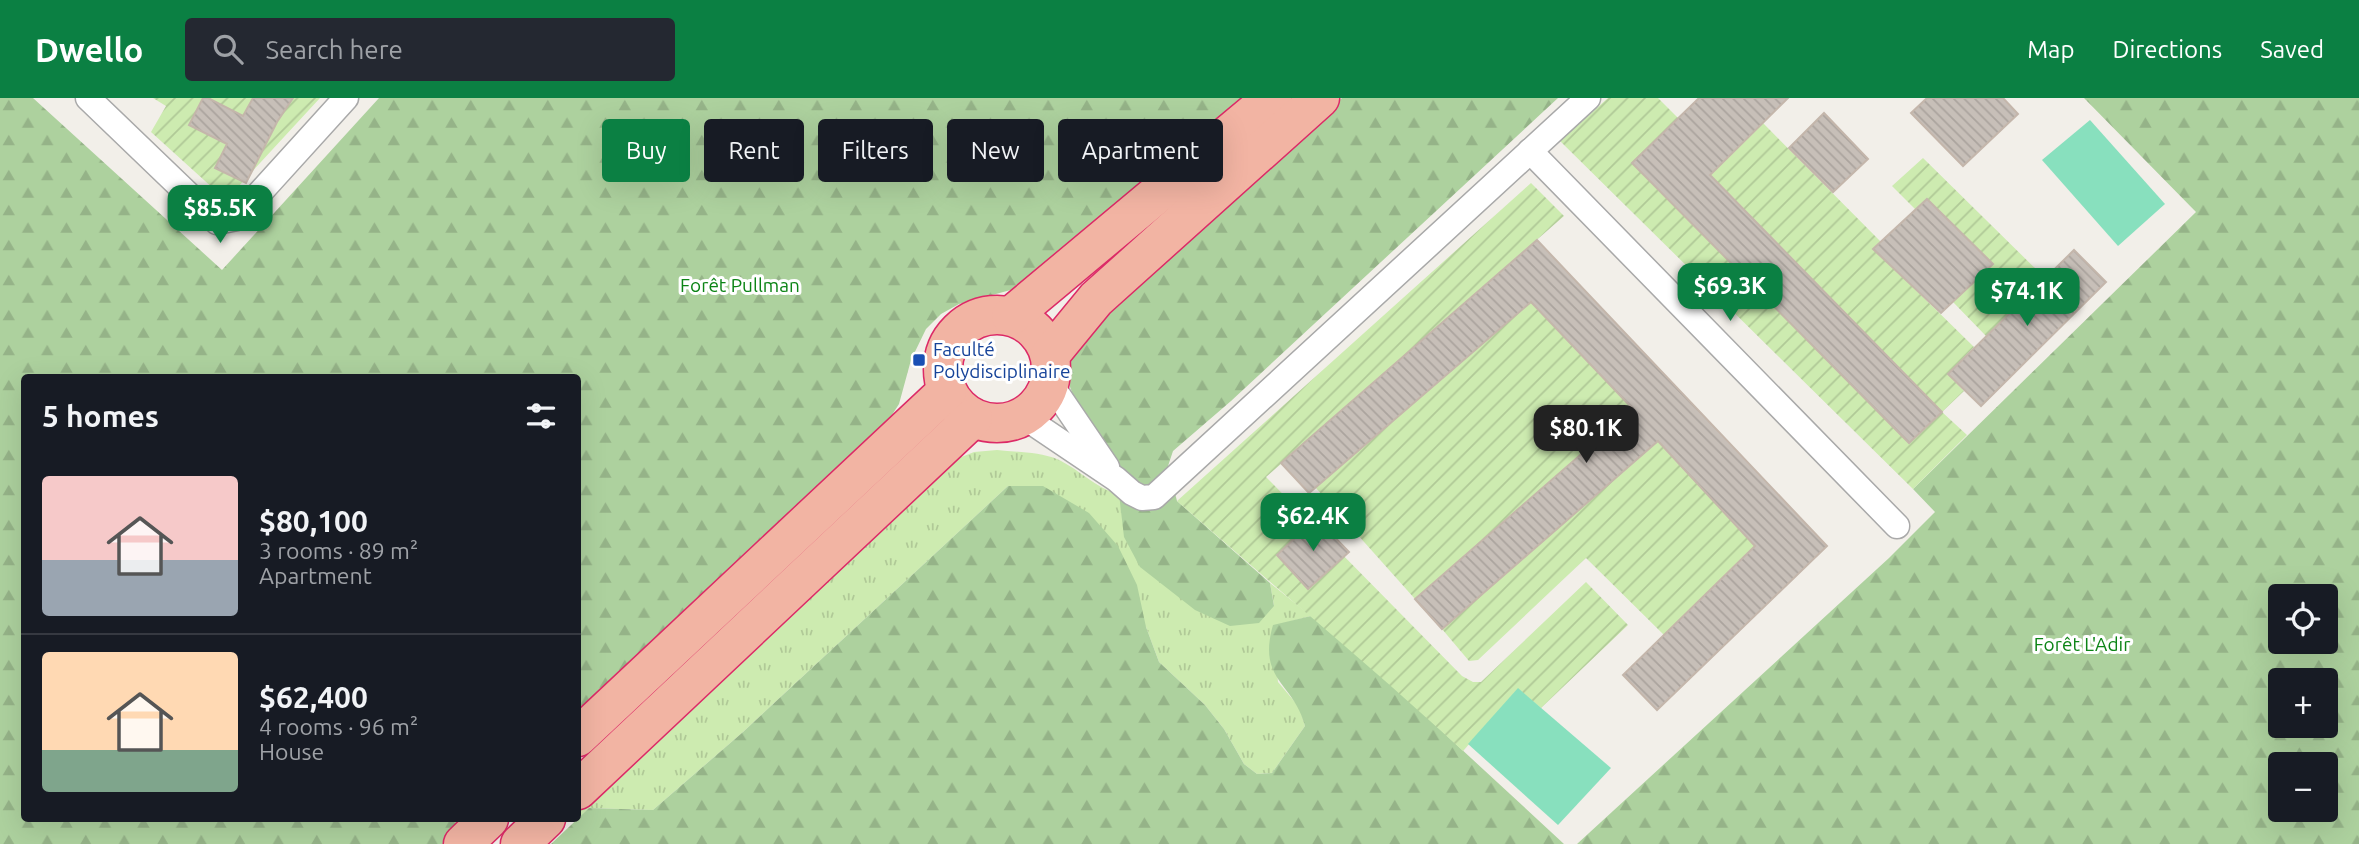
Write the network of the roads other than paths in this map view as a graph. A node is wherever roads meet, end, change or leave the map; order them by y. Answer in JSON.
{"nodes":[{"id":1,"x":88,"y":98,"type":"edge"},
{"id":2,"x":346,"y":98,"type":"edge"},
{"id":3,"x":1272,"y":98,"type":"edge"},
{"id":4,"x":1320,"y":98,"type":"edge"},
{"id":5,"x":1588,"y":98,"type":"edge"},
{"id":6,"x":1530,"y":151,"type":"junction"},
{"id":7,"x":1012,"y":316,"type":"junction"},
{"id":8,"x":1050,"y":369,"type":"junction"},
{"id":9,"x":947,"y":391,"type":"junction"},
{"id":10,"x":1024,"y":417,"type":"junction"},
{"id":11,"x":973,"y":418,"type":"junction"},
{"id":12,"x":1116,"y":480,"type":"junction"},
{"id":13,"x":1897,"y":526,"type":"dead end"},
{"id":14,"x":581,"y":734,"type":"edge"},
{"id":15,"x":581,"y":787,"type":"edge"},
{"id":16,"x":486,"y":822,"type":"edge"},
{"id":17,"x":543,"y":822,"type":"edge"},
{"id":18,"x":463,"y":844,"type":"edge"},
{"id":19,"x":520,"y":844,"type":"edge"}],
"edges":[{"from":1,"to":2,"type":"street"},
{"from":3,"to":7,"type":"highway"},
{"from":4,"to":8,"type":"highway"},
{"from":5,"to":6,"type":"street"},
{"from":6,"to":12,"type":"street"},
{"from":6,"to":13,"type":"street"},
{"from":7,"to":8,"type":"highway"},
{"from":7,"to":9,"type":"highway"},
{"from":8,"to":10,"type":"highway"},
{"from":8,"to":12,"type":"street"},
{"from":9,"to":11,"type":"highway"},
{"from":9,"to":14,"type":"highway"},
{"from":10,"to":11,"type":"highway"},
{"from":10,"to":12,"type":"street"},
{"from":11,"to":15,"type":"highway"},
{"from":16,"to":18,"type":"highway"},
{"from":17,"to":19,"type":"highway"}]}
